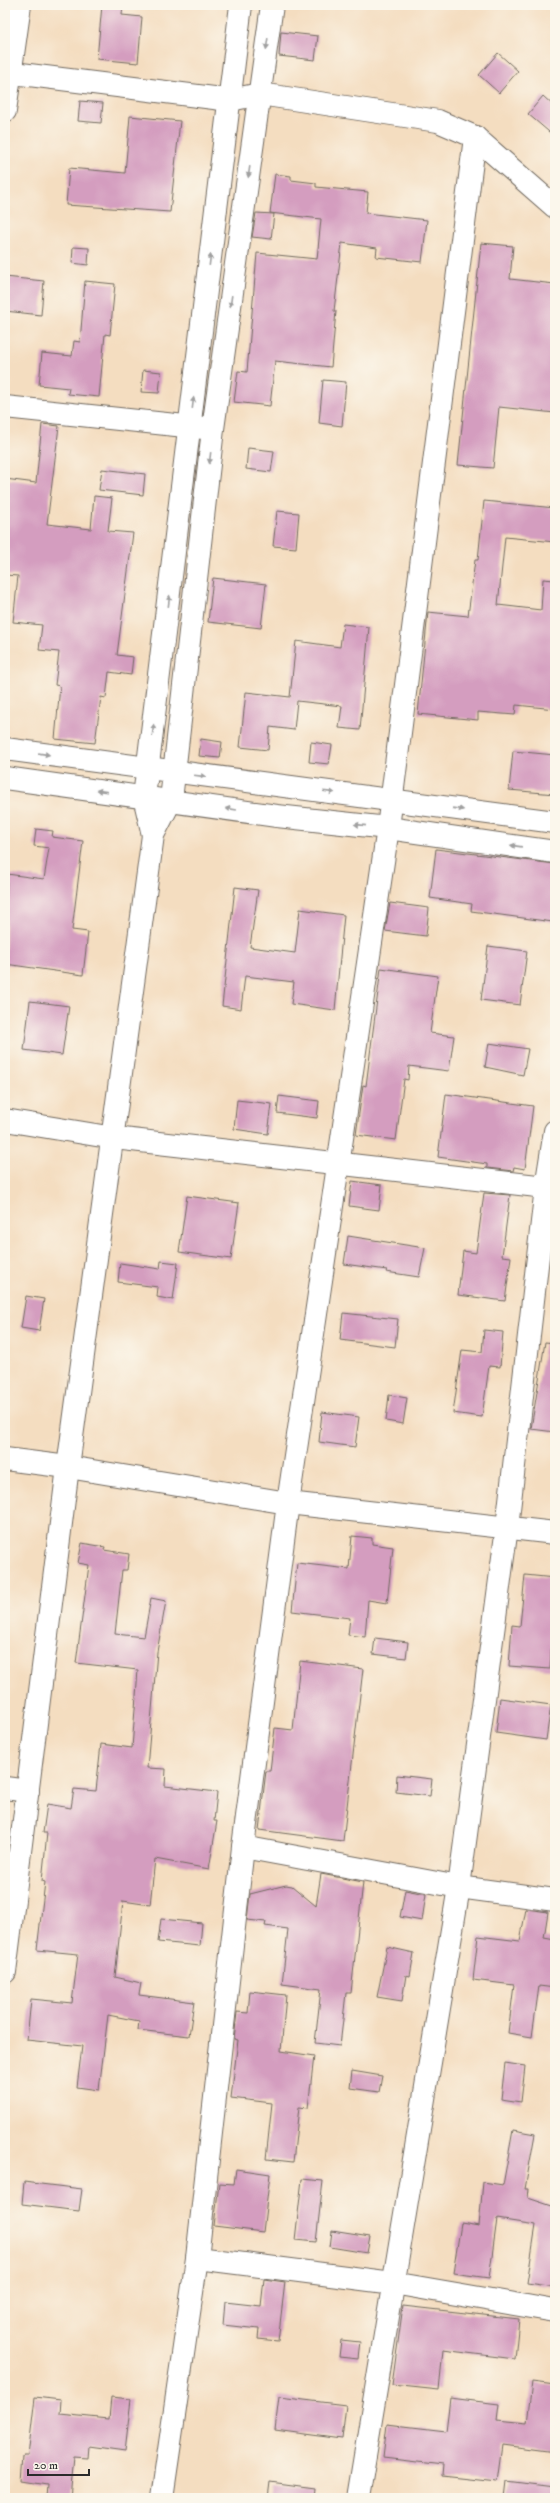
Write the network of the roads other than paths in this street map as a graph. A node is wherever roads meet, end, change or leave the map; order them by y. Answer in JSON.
{"nodes":[{"id":1,"x":20,"y":5,"type":"edge"},
{"id":2,"x":241,"y":5,"type":"edge"},
{"id":3,"x":272,"y":5,"type":"edge"},
{"id":4,"x":8,"y":73,"type":"edge"},
{"id":5,"x":260,"y":94,"type":"junction"},
{"id":6,"x":230,"y":100,"type":"junction"},
{"id":7,"x":5,"y":111,"type":"edge"},
{"id":8,"x":475,"y":137,"type":"junction"},
{"id":9,"x":555,"y":207,"type":"edge"},
{"id":10,"x":5,"y":407,"type":"edge"},
{"id":11,"x":190,"y":427,"type":"junction"},
{"id":12,"x":213,"y":429,"type":"junction"},
{"id":13,"x":5,"y":749,"type":"edge"},
{"id":14,"x":148,"y":769,"type":"junction"},
{"id":15,"x":173,"y":772,"type":"junction"},
{"id":16,"x":5,"y":778,"type":"edge"},
{"id":17,"x":144,"y":797,"type":"junction"},
{"id":18,"x":171,"y":800,"type":"junction"},
{"id":19,"x":391,"y":800,"type":"junction"},
{"id":20,"x":555,"y":822,"type":"edge"},
{"id":21,"x":388,"y":828,"type":"junction"},
{"id":22,"x":153,"y":835,"type":"junction"},
{"id":23,"x":555,"y":852,"type":"edge"},
{"id":24,"x":5,"y":1120,"type":"edge"},
{"id":25,"x":555,"y":1131,"type":"edge"},
{"id":26,"x":114,"y":1138,"type":"junction"},
{"id":27,"x":337,"y":1164,"type":"junction"},
{"id":28,"x":551,"y":1188,"type":"edge"},
{"id":29,"x":5,"y":1459,"type":"edge"},
{"id":30,"x":68,"y":1467,"type":"junction"},
{"id":31,"x":288,"y":1503,"type":"junction"},
{"id":32,"x":507,"y":1527,"type":"junction"},
{"id":33,"x":555,"y":1533,"type":"edge"},
{"id":34,"x":5,"y":1788,"type":"edge"},
{"id":35,"x":28,"y":1791,"type":"junction"},
{"id":36,"x":243,"y":1847,"type":"junction"},
{"id":37,"x":459,"y":1887,"type":"junction"},
{"id":38,"x":555,"y":1900,"type":"edge"},
{"id":39,"x":5,"y":1972,"type":"edge"},
{"id":40,"x":197,"y":2258,"type":"junction"},
{"id":41,"x":393,"y":2283,"type":"junction"},
{"id":42,"x":555,"y":2311,"type":"edge"},
{"id":43,"x":162,"y":2498,"type":"edge"},
{"id":44,"x":358,"y":2498,"type":"edge"}],
"edges":[{"from":1,"to":4,"type":"street"},
{"from":2,"to":6,"type":"street"},
{"from":3,"to":5,"type":"street","one_way":true},
{"from":4,"to":6,"type":"street"},
{"from":4,"to":7,"type":"street"},
{"from":5,"to":6,"type":"street"},
{"from":5,"to":8,"type":"street"},
{"from":5,"to":12,"type":"street","one_way":true},
{"from":11,"to":6,"type":"street","one_way":true},
{"from":8,"to":9,"type":"street"},
{"from":8,"to":19,"type":"street"},
{"from":10,"to":11,"type":"street"},
{"from":11,"to":12,"type":"street"},
{"from":14,"to":11,"type":"street","one_way":true},
{"from":12,"to":15,"type":"street","one_way":true},
{"from":13,"to":14,"type":"street","one_way":true},
{"from":14,"to":15,"type":"street"},
{"from":14,"to":17,"type":"street"},
{"from":15,"to":18,"type":"street"},
{"from":15,"to":19,"type":"street","one_way":true},
{"from":17,"to":16,"type":"street","one_way":true},
{"from":17,"to":18,"type":"street"},
{"from":17,"to":22,"type":"street"},
{"from":21,"to":18,"type":"street","one_way":true},
{"from":18,"to":22,"type":"street"},
{"from":19,"to":20,"type":"street","one_way":true},
{"from":19,"to":21,"type":"street"},
{"from":23,"to":21,"type":"street","one_way":true},
{"from":21,"to":27,"type":"street"},
{"from":22,"to":26,"type":"street"},
{"from":24,"to":26,"type":"street"},
{"from":25,"to":28,"type":"street"},
{"from":26,"to":27,"type":"street"},
{"from":26,"to":30,"type":"street"},
{"from":27,"to":28,"type":"street"},
{"from":27,"to":31,"type":"street"},
{"from":28,"to":32,"type":"street"},
{"from":29,"to":30,"type":"street"},
{"from":30,"to":31,"type":"street"},
{"from":30,"to":35,"type":"street"},
{"from":31,"to":32,"type":"street"},
{"from":31,"to":36,"type":"street"},
{"from":32,"to":33,"type":"street"},
{"from":32,"to":37,"type":"street"},
{"from":34,"to":35,"type":"street"},
{"from":35,"to":39,"type":"street"},
{"from":36,"to":37,"type":"street"},
{"from":36,"to":40,"type":"street"},
{"from":37,"to":38,"type":"street"},
{"from":37,"to":41,"type":"street"},
{"from":40,"to":41,"type":"street"},
{"from":40,"to":43,"type":"street"},
{"from":41,"to":42,"type":"street"},
{"from":41,"to":44,"type":"street"}]}
